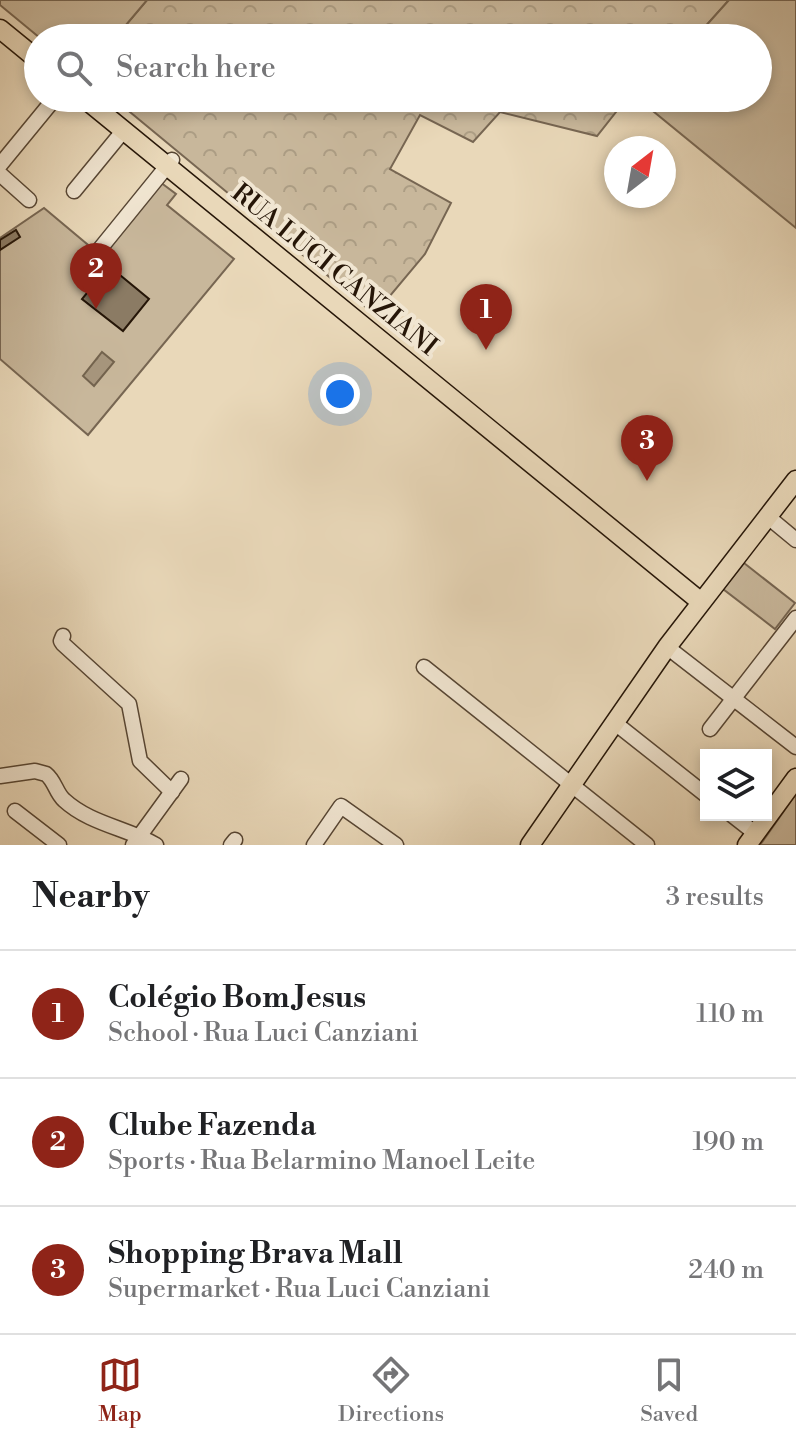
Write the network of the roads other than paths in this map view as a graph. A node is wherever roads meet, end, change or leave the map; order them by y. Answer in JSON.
{"nodes":[{"id":1,"x":0,"y":19,"type":"edge"},
{"id":2,"x":3,"y":38,"type":"edge"},
{"id":3,"x":24,"y":39,"type":"edge"},
{"id":4,"x":24,"y":51,"type":"edge"},
{"id":5,"x":44,"y":112,"type":"edge"},
{"id":6,"x":102,"y":112,"type":"edge"},
{"id":7,"x":113,"y":112,"type":"edge"},
{"id":8,"x":124,"y":130,"type":"junction"},
{"id":9,"x":170,"y":163,"type":"junction"},
{"id":10,"x":0,"y":165,"type":"edge"},
{"id":11,"x":0,"y":174,"type":"edge"},
{"id":12,"x":74,"y":191,"type":"dead end"},
{"id":13,"x":29,"y":200,"type":"dead end"},
{"id":14,"x":99,"y":250,"type":"dead end"},
{"id":15,"x":796,"y":480,"type":"edge"},
{"id":16,"x":767,"y":516,"type":"junction"},
{"id":17,"x":796,"y":540,"type":"edge"},
{"id":18,"x":704,"y":599,"type":"junction"},
{"id":19,"x":796,"y":618,"type":"edge"},
{"id":20,"x":63,"y":636,"type":"dead end"},
{"id":21,"x":667,"y":647,"type":"junction"},
{"id":22,"x":424,"y":667,"type":"dead end"},
{"id":23,"x":734,"y":698,"type":"junction"},
{"id":24,"x":615,"y":723,"type":"junction"},
{"id":25,"x":710,"y":729,"type":"dead end"},
{"id":26,"x":796,"y":747,"type":"edge"},
{"id":27,"x":0,"y":776,"type":"edge"},
{"id":28,"x":796,"y":778,"type":"edge"},
{"id":29,"x":181,"y":779,"type":"dead end"},
{"id":30,"x":570,"y":785,"type":"junction"},
{"id":31,"x":700,"y":790,"type":"edge"},
{"id":32,"x":172,"y":792,"type":"junction"},
{"id":33,"x":15,"y":811,"type":"dead end"},
{"id":34,"x":737,"y":821,"type":"edge"},
{"id":35,"x":751,"y":839,"type":"edge"},
{"id":36,"x":136,"y":840,"type":"edge"},
{"id":37,"x":59,"y":845,"type":"edge"},
{"id":38,"x":156,"y":845,"type":"edge"},
{"id":39,"x":314,"y":845,"type":"edge"},
{"id":40,"x":396,"y":845,"type":"edge"},
{"id":41,"x":530,"y":845,"type":"edge"},
{"id":42,"x":647,"y":845,"type":"edge"}],
"edges":[{"from":1,"to":3,"type":"main road"},
{"from":2,"to":4,"type":"main road"},
{"from":5,"to":10,"type":"street"},
{"from":6,"to":8,"type":"main road","name":"RUA LUCI CANZIANI"},
{"from":7,"to":9,"type":"main road","name":"RUA LUCI CANZIANI"},
{"from":8,"to":9,"type":"main road","name":"RUA LUCI CANZIANI"},
{"from":8,"to":12,"type":"street"},
{"from":9,"to":14,"type":"street"},
{"from":9,"to":18,"type":"main road","name":"RUA LUCI CANZIANI"},
{"from":11,"to":13,"type":"street"},
{"from":15,"to":16,"type":"main road"},
{"from":16,"to":17,"type":"street"},
{"from":16,"to":18,"type":"main road"},
{"from":18,"to":21,"type":"main road"},
{"from":19,"to":23,"type":"street"},
{"from":20,"to":32,"type":"street"},
{"from":21,"to":23,"type":"street"},
{"from":21,"to":24,"type":"main road"},
{"from":22,"to":30,"type":"street"},
{"from":23,"to":25,"type":"street"},
{"from":23,"to":26,"type":"street"},
{"from":24,"to":30,"type":"main road"},
{"from":24,"to":31,"type":"street"},
{"from":27,"to":36,"type":"street"},
{"from":28,"to":35,"type":"main road"},
{"from":29,"to":32,"type":"street"},
{"from":30,"to":41,"type":"main road"},
{"from":30,"to":42,"type":"street"},
{"from":32,"to":36,"type":"street"},
{"from":33,"to":37,"type":"street"},
{"from":34,"to":35,"type":"street"},
{"from":36,"to":38,"type":"street"},
{"from":39,"to":40,"type":"street"}]}
